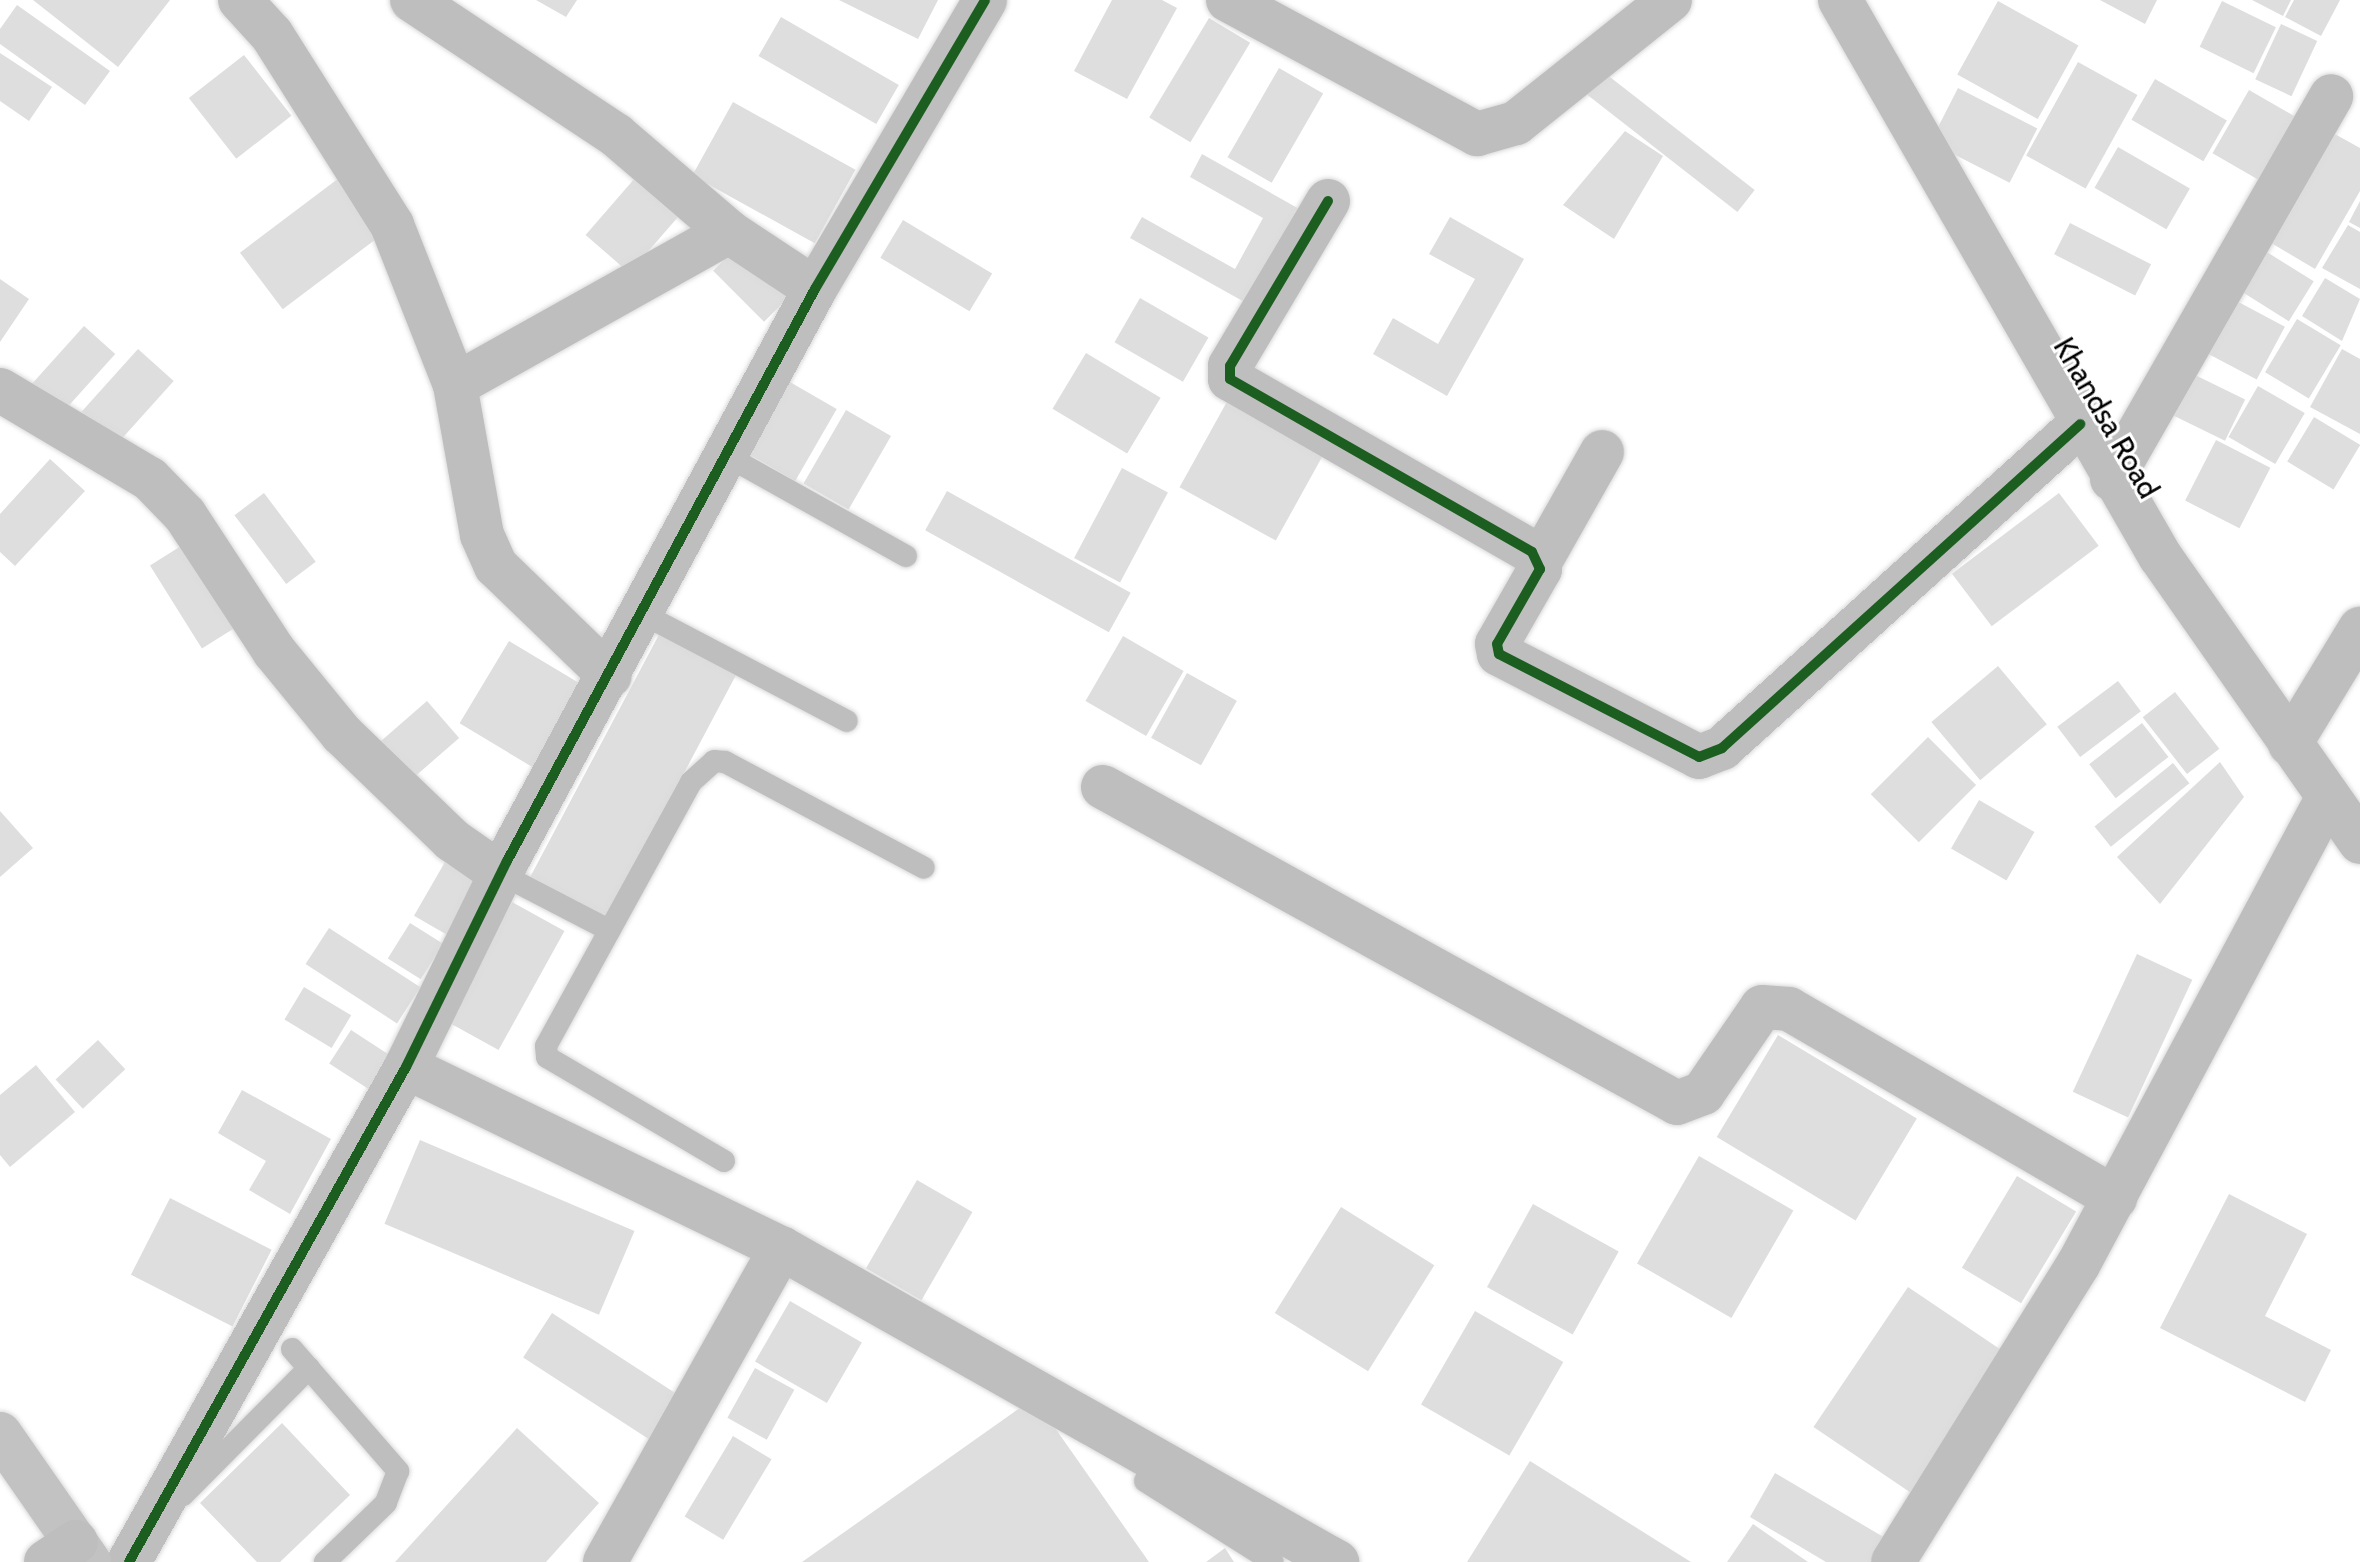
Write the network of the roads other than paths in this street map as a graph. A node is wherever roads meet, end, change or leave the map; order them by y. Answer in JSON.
{"nodes":[{"id":1,"x":412,"y":0,"type":"edge"},
{"id":2,"x":985,"y":0,"type":"edge"},
{"id":3,"x":1228,"y":0,"type":"edge"},
{"id":4,"x":1670,"y":0,"type":"edge"},
{"id":5,"x":244,"y":1,"type":"edge"},
{"id":6,"x":1843,"y":2,"type":"edge"},
{"id":7,"x":2331,"y":96,"type":"dead end"},
{"id":8,"x":1328,"y":201,"type":"dead end"},
{"id":9,"x":729,"y":232,"type":"junction"},
{"id":10,"x":815,"y":289,"type":"junction"},
{"id":11,"x":455,"y":385,"type":"junction"},
{"id":12,"x":0,"y":390,"type":"edge"},
{"id":13,"x":2080,"y":424,"type":"junction"},
{"id":14,"x":1602,"y":452,"type":"dead end"},
{"id":15,"x":727,"y":456,"type":"junction"},
{"id":16,"x":2112,"y":479,"type":"junction"},
{"id":17,"x":906,"y":556,"type":"dead end"},
{"id":18,"x":1541,"y":560,"type":"junction"},
{"id":19,"x":643,"y":614,"type":"junction"},
{"id":20,"x":2360,"y":629,"type":"edge"},
{"id":21,"x":610,"y":676,"type":"junction"},
{"id":22,"x":847,"y":721,"type":"dead end"},
{"id":23,"x":2290,"y":744,"type":"junction"},
{"id":24,"x":1103,"y":787,"type":"dead end"},
{"id":25,"x":2328,"y":797,"type":"junction"},
{"id":26,"x":2360,"y":842,"type":"edge"},
{"id":27,"x":924,"y":868,"type":"dead end"},
{"id":28,"x":501,"y":874,"type":"junction"},
{"id":29,"x":609,"y":930,"type":"junction"},
{"id":30,"x":406,"y":1067,"type":"junction"},
{"id":31,"x":724,"y":1161,"type":"dead end"},
{"id":32,"x":2115,"y":1198,"type":"junction"},
{"id":33,"x":781,"y":1248,"type":"junction"},
{"id":34,"x":292,"y":1349,"type":"dead end"},
{"id":35,"x":309,"y":1368,"type":"junction"},
{"id":36,"x":0,"y":1434,"type":"edge"},
{"id":37,"x":1145,"y":1481,"type":"dead end"},
{"id":38,"x":138,"y":1547,"type":"edge"},
{"id":39,"x":70,"y":1555,"type":"edge"},
{"id":40,"x":325,"y":1562,"type":"edge"},
{"id":41,"x":605,"y":1562,"type":"edge"},
{"id":42,"x":1273,"y":1562,"type":"edge"},
{"id":43,"x":1337,"y":1562,"type":"edge"},
{"id":44,"x":1893,"y":1562,"type":"edge"}],
"edges":[{"from":1,"to":9,"type":"street"},
{"from":2,"to":10,"type":"street"},
{"from":3,"to":4,"type":"street"},
{"from":5,"to":11,"type":"street"},
{"from":6,"to":13,"type":"street","name":"Khandsa Road"},
{"from":7,"to":16,"type":"street"},
{"from":8,"to":18,"type":"street"},
{"from":9,"to":10,"type":"street"},
{"from":9,"to":11,"type":"street"},
{"from":10,"to":15,"type":"street"},
{"from":11,"to":21,"type":"street"},
{"from":12,"to":28,"type":"street"},
{"from":13,"to":16,"type":"street","name":"Khandsa Road"},
{"from":13,"to":18,"type":"street"},
{"from":14,"to":18,"type":"street"},
{"from":15,"to":17,"type":"lane"},
{"from":15,"to":19,"type":"street"},
{"from":16,"to":23,"type":"street","name":"Khandsa Road"},
{"from":19,"to":21,"type":"street"},
{"from":19,"to":22,"type":"lane"},
{"from":20,"to":23,"type":"street"},
{"from":21,"to":28,"type":"street"},
{"from":23,"to":25,"type":"street","name":"Khandsa Road"},
{"from":24,"to":32,"type":"street"},
{"from":25,"to":26,"type":"street","name":"Khandsa Road"},
{"from":25,"to":32,"type":"street"},
{"from":27,"to":29,"type":"lane"},
{"from":28,"to":29,"type":"lane"},
{"from":28,"to":30,"type":"street"},
{"from":29,"to":31,"type":"lane"},
{"from":30,"to":33,"type":"street"},
{"from":30,"to":38,"type":"street"},
{"from":32,"to":44,"type":"street"},
{"from":33,"to":41,"type":"street"},
{"from":33,"to":43,"type":"street"},
{"from":34,"to":35,"type":"lane"},
{"from":35,"to":38,"type":"lane"},
{"from":35,"to":40,"type":"lane"},
{"from":36,"to":39,"type":"main road"},
{"from":37,"to":42,"type":"lane"}]}
